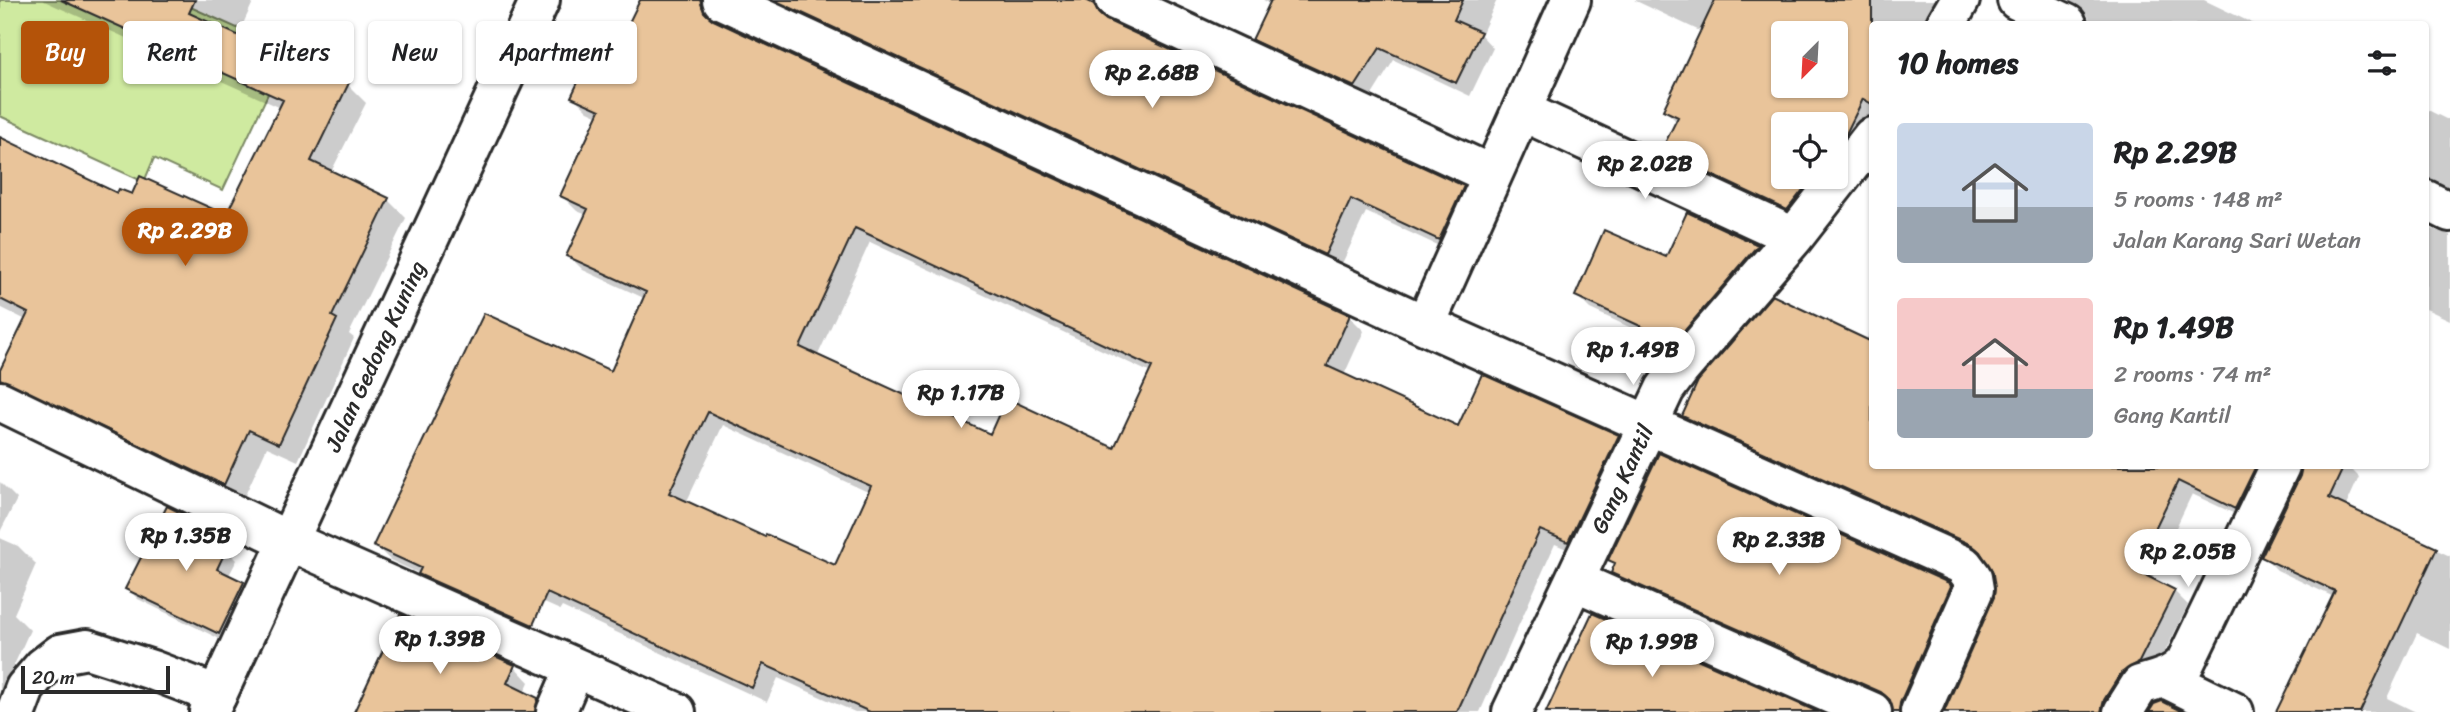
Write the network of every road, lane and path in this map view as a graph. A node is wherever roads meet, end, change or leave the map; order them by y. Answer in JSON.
{"nodes":[{"id":1,"x":540,"y":0,"type":"edge"},
{"id":2,"x":722,"y":0,"type":"edge"},
{"id":3,"x":1115,"y":0,"type":"edge"},
{"id":4,"x":1571,"y":0,"type":"edge"},
{"id":5,"x":1960,"y":0,"type":"edge"},
{"id":6,"x":2017,"y":0,"type":"edge"},
{"id":7,"x":1948,"y":21,"type":"edge"},
{"id":8,"x":2061,"y":21,"type":"edge"},
{"id":9,"x":1522,"y":111,"type":"junction"},
{"id":10,"x":1869,"y":141,"type":"edge"},
{"id":11,"x":1492,"y":175,"type":"junction"},
{"id":12,"x":2429,"y":202,"type":"edge"},
{"id":13,"x":2450,"y":212,"type":"edge"},
{"id":14,"x":1794,"y":237,"type":"junction"},
{"id":15,"x":1425,"y":325,"type":"junction"},
{"id":16,"x":0,"y":401,"type":"edge"},
{"id":17,"x":1647,"y":423,"type":"junction"},
{"id":18,"x":2279,"y":469,"type":"edge"},
{"id":19,"x":289,"y":541,"type":"junction"},
{"id":20,"x":1575,"y":581,"type":"junction"},
{"id":21,"x":575,"y":668,"type":"junction"},
{"id":22,"x":2167,"y":679,"type":"junction"},
{"id":23,"x":213,"y":704,"type":"edge"},
{"id":24,"x":1869,"y":711,"type":"edge"},
{"id":25,"x":16,"y":712,"type":"edge"},
{"id":26,"x":556,"y":712,"type":"edge"},
{"id":27,"x":676,"y":712,"type":"edge"},
{"id":28,"x":1512,"y":712,"type":"edge"},
{"id":29,"x":1920,"y":712,"type":"edge"},
{"id":30,"x":2123,"y":712,"type":"edge"},
{"id":31,"x":2234,"y":712,"type":"edge"}],
"edges":[{"from":1,"to":19,"type":"street","name":"Jalan Gedong Kuning"},
{"from":2,"to":15,"type":"street"},
{"from":3,"to":11,"type":"street"},
{"from":4,"to":9,"type":"street"},
{"from":5,"to":7,"type":"street"},
{"from":6,"to":8,"type":"street"},
{"from":9,"to":11,"type":"street"},
{"from":9,"to":14,"type":"street"},
{"from":10,"to":14,"type":"street","name":"Gang Kantil"},
{"from":11,"to":15,"type":"street"},
{"from":12,"to":13,"type":"street"},
{"from":14,"to":17,"type":"street","name":"Gang Kantil"},
{"from":15,"to":17,"type":"street"},
{"from":16,"to":19,"type":"street"},
{"from":17,"to":20,"type":"street","name":"Gang Kantil"},
{"from":17,"to":29,"type":"street"},
{"from":18,"to":22,"type":"street"},
{"from":19,"to":21,"type":"street"},
{"from":19,"to":23,"type":"street","name":"Jalan Gedong Kuning"},
{"from":20,"to":24,"type":"street"},
{"from":20,"to":28,"type":"street","name":"Gang Kantil"},
{"from":21,"to":26,"type":"street"},
{"from":21,"to":27,"type":"street"},
{"from":22,"to":30,"type":"street"},
{"from":22,"to":31,"type":"street"},
{"from":23,"to":25,"type":"street"}]}
